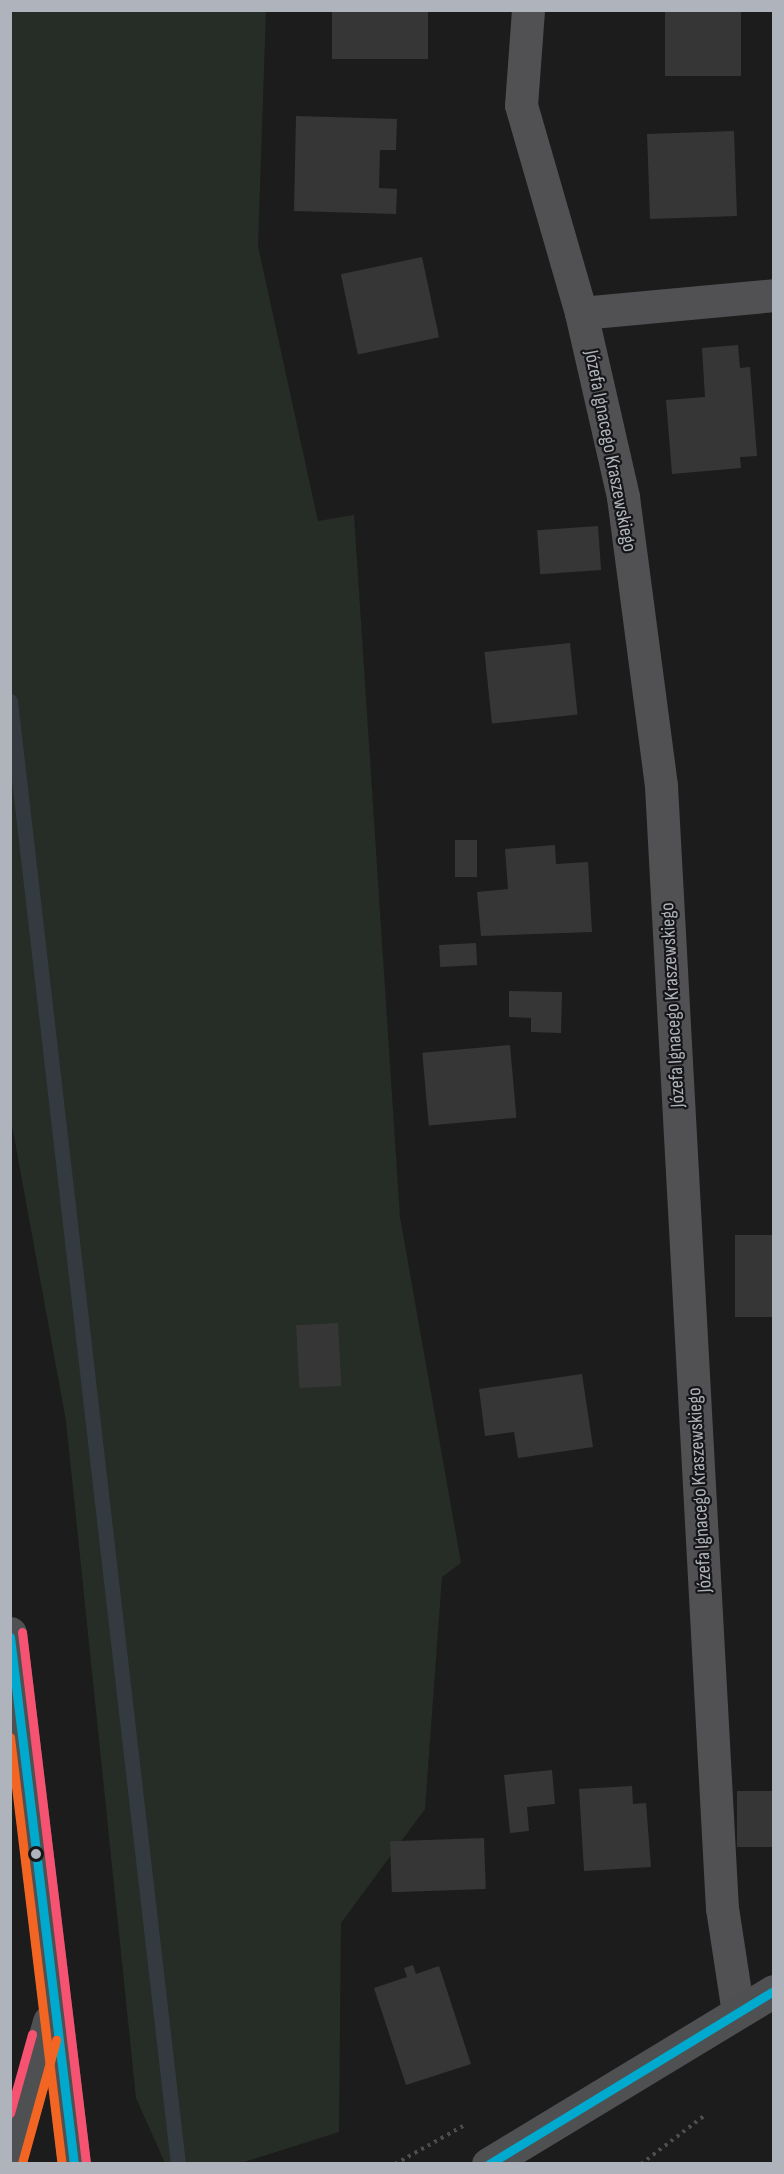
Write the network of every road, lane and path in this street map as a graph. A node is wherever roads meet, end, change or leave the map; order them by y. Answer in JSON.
{"nodes":[{"id":1,"x":528,"y":10,"type":"edge"},
{"id":2,"x":774,"y":296,"type":"edge"},
{"id":3,"x":581,"y":313,"type":"junction"},
{"id":4,"x":10,"y":1633,"type":"edge"},
{"id":5,"x":774,"y":1991,"type":"edge"},
{"id":6,"x":52,"y":2011,"type":"junction"},
{"id":7,"x":738,"y":2013,"type":"junction"},
{"id":8,"x":705,"y":2115,"type":"dead end"},
{"id":9,"x":10,"y":2160,"type":"edge"},
{"id":10,"x":74,"y":2163,"type":"edge"},
{"id":11,"x":488,"y":2163,"type":"edge"},
{"id":12,"x":641,"y":2163,"type":"edge"}],
"edges":[{"from":1,"to":3,"type":"street","name":"Józefa Ignacego Kraszewskiego"},
{"from":2,"to":3,"type":"street"},
{"from":3,"to":7,"type":"street","name":"Józefa Ignacego Kraszewskiego"},
{"from":4,"to":6,"type":"street"},
{"from":5,"to":7,"type":"street"},
{"from":6,"to":9,"type":"street"},
{"from":6,"to":10,"type":"street"},
{"from":7,"to":11,"type":"street"},
{"from":8,"to":12,"type":"path"}]}
